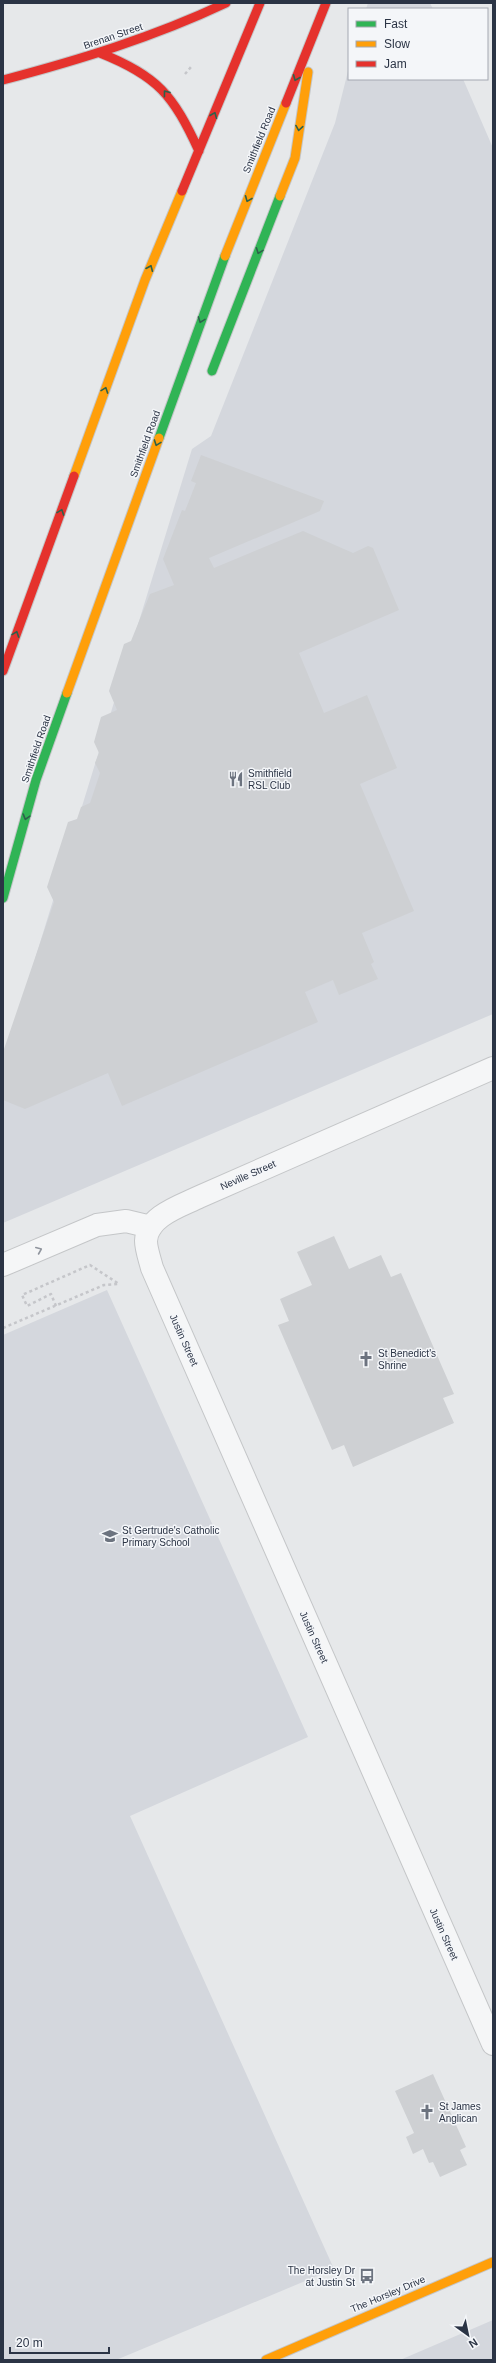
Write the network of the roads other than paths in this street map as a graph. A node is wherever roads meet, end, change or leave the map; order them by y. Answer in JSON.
{"nodes":[{"id":1,"x":226,"y":3,"type":"edge"},
{"id":2,"x":260,"y":3,"type":"edge"},
{"id":3,"x":326,"y":3,"type":"edge"},
{"id":4,"x":314,"y":34,"type":"junction"},
{"id":5,"x":100,"y":53,"type":"junction"},
{"id":6,"x":3,"y":80,"type":"edge"},
{"id":7,"x":199,"y":151,"type":"junction"},
{"id":8,"x":212,"y":371,"type":"dead end"},
{"id":9,"x":3,"y":671,"type":"edge"},
{"id":10,"x":3,"y":898,"type":"edge"},
{"id":11,"x":493,"y":1068,"type":"edge"},
{"id":12,"x":151,"y":1227,"type":"junction"},
{"id":13,"x":3,"y":1265,"type":"edge"},
{"id":14,"x":493,"y":2044,"type":"edge"},
{"id":15,"x":493,"y":2262,"type":"edge"},
{"id":16,"x":292,"y":2347,"type":"junction"},
{"id":17,"x":256,"y":2358,"type":"dead end"},
{"id":18,"x":266,"y":2360,"type":"edge"}],
"edges":[{"from":1,"to":5,"type":"main road","name":"Brenan Street"},
{"from":7,"to":2,"type":"main road","one_way":true},
{"from":3,"to":4,"type":"main road","name":"Smithfield Road"},
{"from":4,"to":8,"type":"main road","one_way":true},
{"from":4,"to":10,"type":"main road","name":"Smithfield Road","one_way":true},
{"from":5,"to":6,"type":"main road","name":"Brenan Street"},
{"from":7,"to":5,"type":"main road","one_way":true},
{"from":9,"to":7,"type":"main road","one_way":true},
{"from":11,"to":12,"type":"street","name":"Neville Street"},
{"from":13,"to":12,"type":"street","one_way":true},
{"from":12,"to":14,"type":"street","name":"Justin Street"},
{"from":15,"to":16,"type":"main road","name":"The Horsley Drive"},
{"from":16,"to":17,"type":"main road","name":"The Horsley Drive"},
{"from":16,"to":18,"type":"main road","name":"The Horsley Drive"}]}
